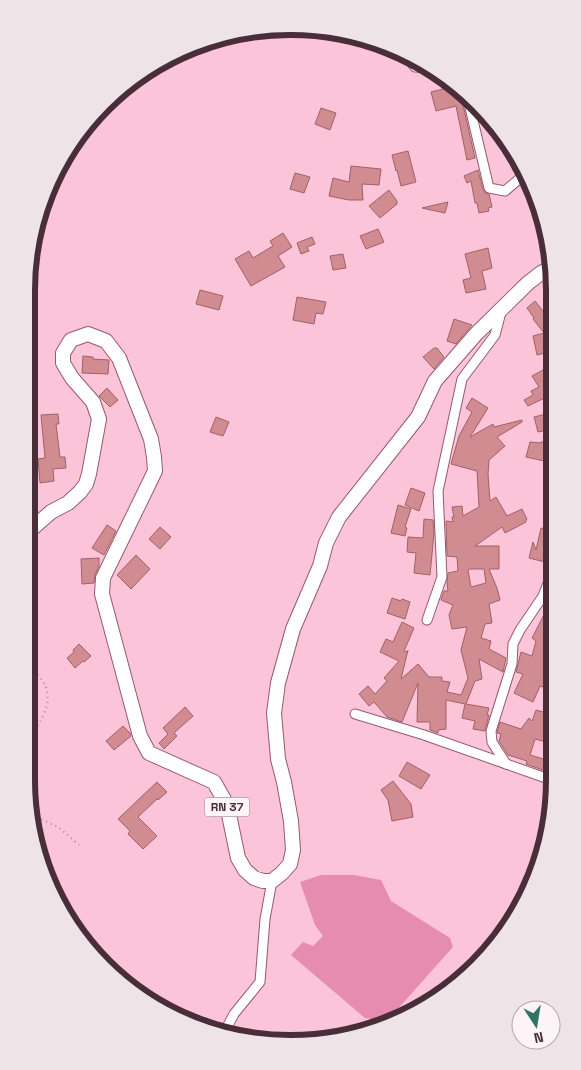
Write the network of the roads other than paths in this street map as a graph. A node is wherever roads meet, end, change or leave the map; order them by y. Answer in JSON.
{"nodes":[{"id":1,"x":471,"y":110,"type":"edge"},
{"id":2,"x":520,"y":178,"type":"edge"},
{"id":3,"x":545,"y":270,"type":"edge"},
{"id":4,"x":501,"y":309,"type":"junction"},
{"id":5,"x":35,"y":525,"type":"edge"},
{"id":6,"x":546,"y":589,"type":"edge"},
{"id":7,"x":428,"y":620,"type":"dead end"},
{"id":8,"x":355,"y":714,"type":"dead end"},
{"id":9,"x":506,"y":764,"type":"junction"},
{"id":10,"x":546,"y":778,"type":"edge"},
{"id":11,"x":272,"y":881,"type":"junction"},
{"id":12,"x":227,"y":1027,"type":"edge"}],
"edges":[{"from":1,"to":2,"type":"street"},
{"from":3,"to":4,"type":"main road"},
{"from":4,"to":7,"type":"street"},
{"from":4,"to":11,"type":"main road"},
{"from":5,"to":11,"type":"main road","number":"RN 37"},
{"from":6,"to":9,"type":"street"},
{"from":8,"to":9,"type":"street"},
{"from":9,"to":10,"type":"street"},
{"from":11,"to":12,"type":"street"}]}
